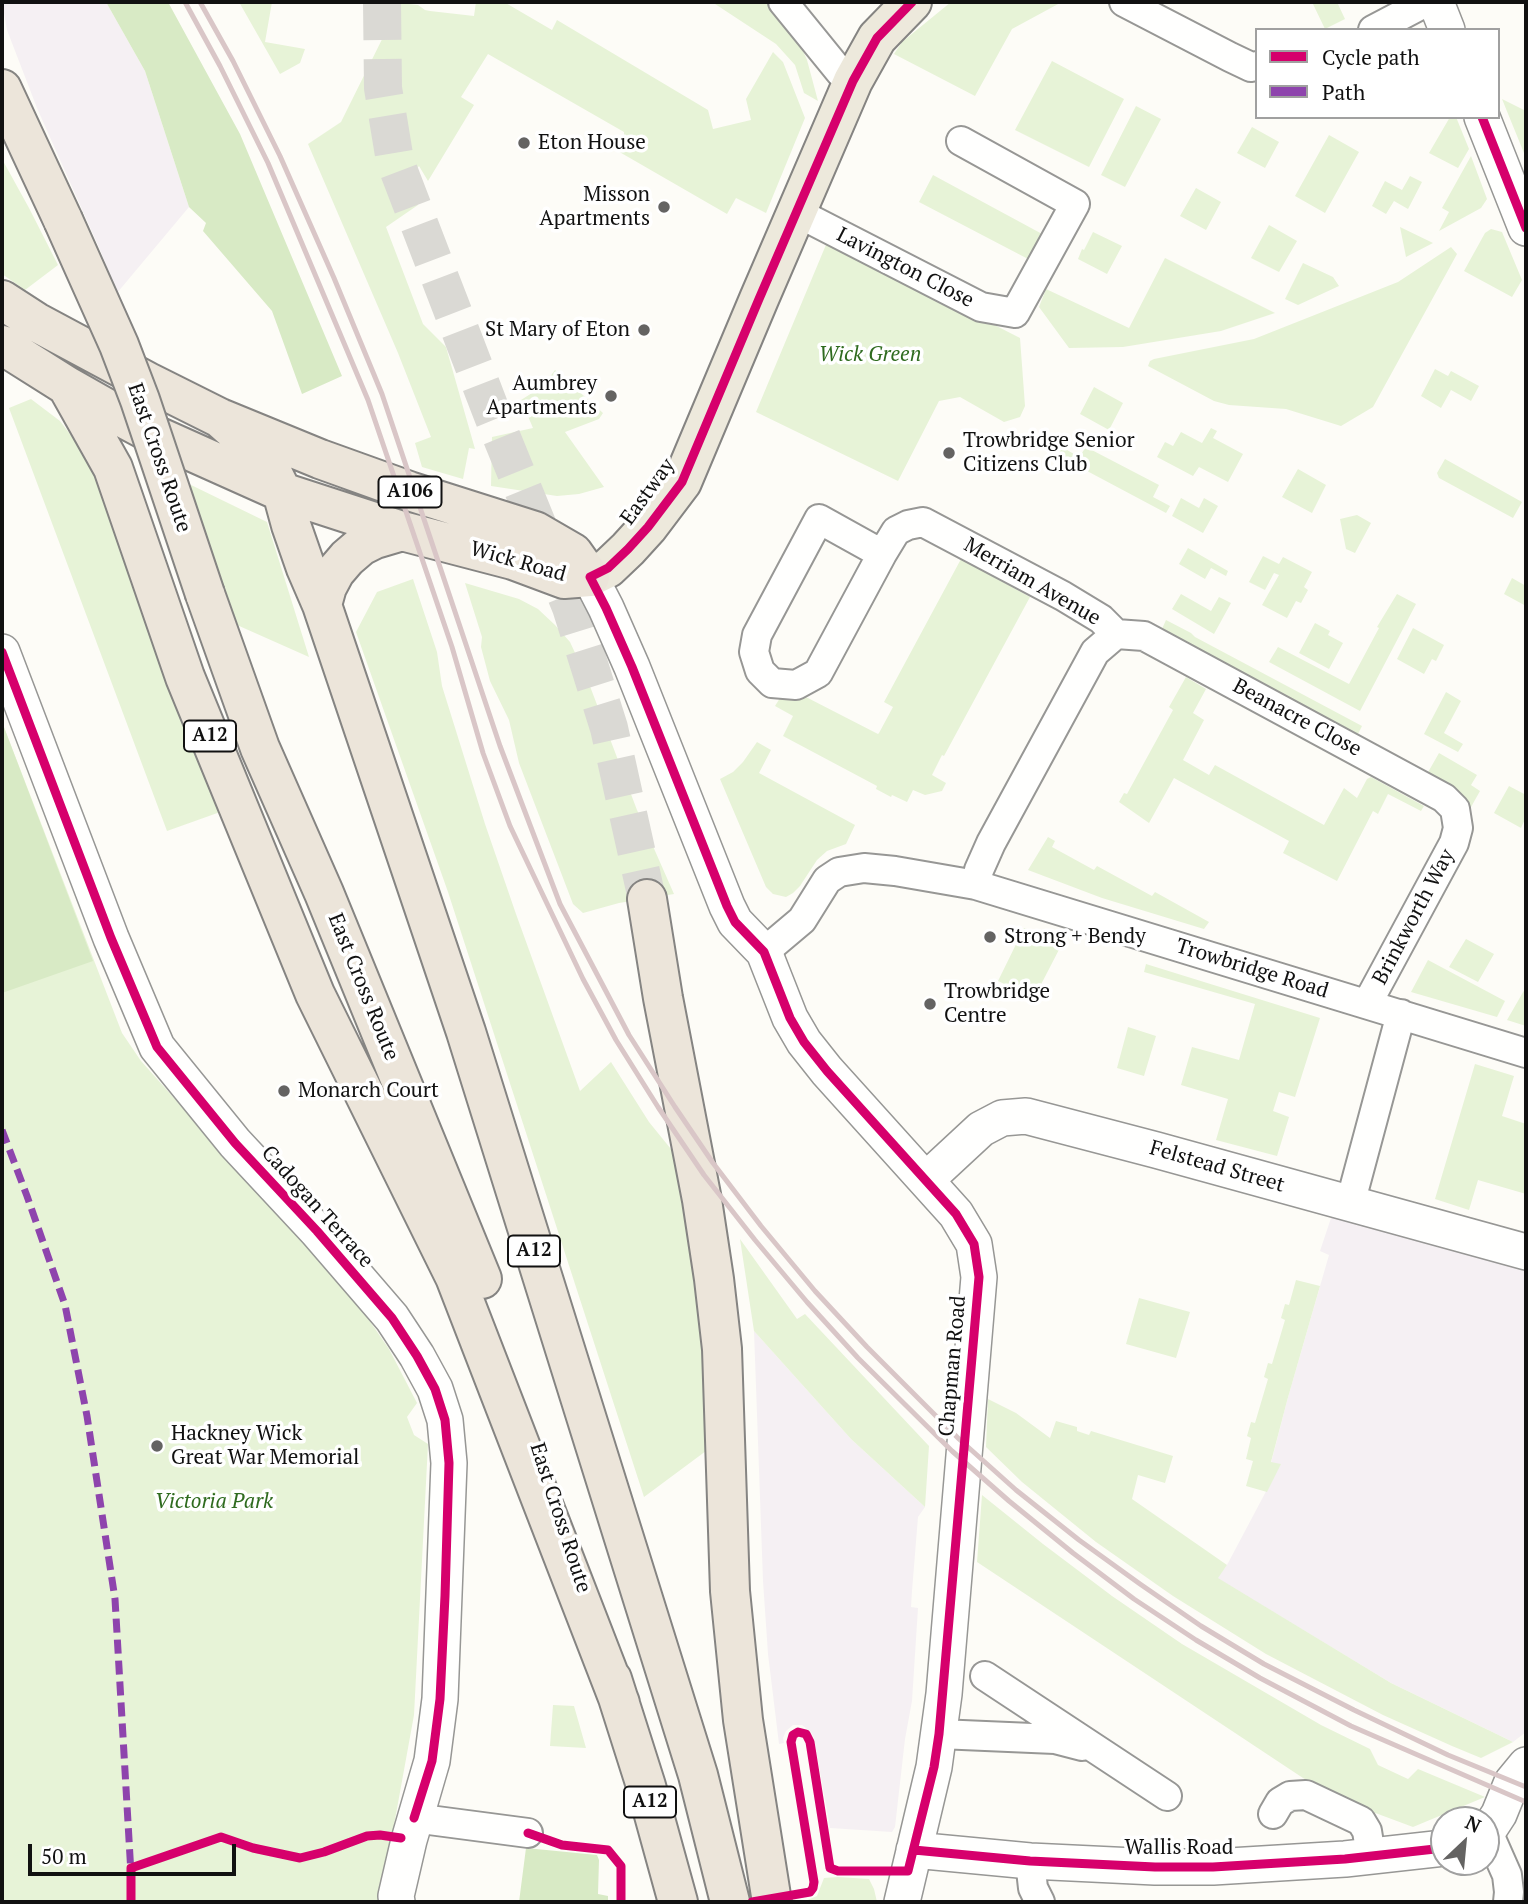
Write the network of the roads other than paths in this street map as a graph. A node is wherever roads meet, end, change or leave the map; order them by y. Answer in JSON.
{"nodes":[{"id":1,"x":783,"y":2,"type":"edge"},
{"id":2,"x":912,"y":2,"type":"edge"},
{"id":3,"x":1426,"y":2,"type":"edge"},
{"id":4,"x":1436,"y":2,"type":"edge"},
{"id":5,"x":1121,"y":3,"type":"edge"},
{"id":6,"x":1377,"y":28,"type":"edge"},
{"id":7,"x":1446,"y":28,"type":"edge"},
{"id":8,"x":1255,"y":66,"type":"edge"},
{"id":9,"x":853,"y":81,"type":"junction"},
{"id":10,"x":2,"y":89,"type":"edge"},
{"id":11,"x":1483,"y":119,"type":"edge"},
{"id":12,"x":961,"y":141,"type":"dead end"},
{"id":13,"x":796,"y":212,"type":"junction"},
{"id":14,"x":1526,"y":228,"type":"edge"},
{"id":15,"x":2,"y":300,"type":"edge"},
{"id":16,"x":2,"y":345,"type":"edge"},
{"id":17,"x":67,"y":386,"type":"junction"},
{"id":18,"x":220,"y":418,"type":"junction"},
{"id":19,"x":282,"y":492,"type":"junction"},
{"id":20,"x":402,"y":531,"type":"junction"},
{"id":21,"x":882,"y":554,"type":"junction"},
{"id":22,"x":590,"y":577,"type":"junction"},
{"id":23,"x":322,"y":605,"type":"junction"},
{"id":24,"x":1116,"y":634,"type":"junction"},
{"id":25,"x":2,"y":652,"type":"edge"},
{"id":26,"x":1458,"y":828,"type":"joint"},
{"id":27,"x":976,"y":885,"type":"junction"},
{"id":28,"x":646,"y":899,"type":"tunnel mouth"},
{"id":29,"x":764,"y":952,"type":"junction"},
{"id":30,"x":1367,"y":1004,"type":"junction"},
{"id":31,"x":1401,"y":1014,"type":"junction"},
{"id":32,"x":1526,"y":1053,"type":"edge"},
{"id":33,"x":926,"y":1180,"type":"junction"},
{"id":34,"x":1350,"y":1204,"type":"junction"},
{"id":35,"x":1526,"y":1252,"type":"edge"},
{"id":36,"x":985,"y":1676,"type":"dead end"},
{"id":37,"x":620,"y":1703,"type":"junction"},
{"id":38,"x":939,"y":1734,"type":"junction"},
{"id":39,"x":1098,"y":1750,"type":"junction"},
{"id":40,"x":1526,"y":1765,"type":"edge"},
{"id":41,"x":1167,"y":1796,"type":"dead end"},
{"id":42,"x":1500,"y":1812,"type":"edge"},
{"id":43,"x":1273,"y":1814,"type":"dead end"},
{"id":44,"x":414,"y":1818,"type":"junction"},
{"id":45,"x":528,"y":1833,"type":"dead end"},
{"id":46,"x":914,"y":1850,"type":"junction"},
{"id":47,"x":1430,"y":1850,"type":"edge"},
{"id":48,"x":1371,"y":1856,"type":"junction"},
{"id":49,"x":1500,"y":1857,"type":"edge"},
{"id":50,"x":1030,"y":1861,"type":"junction"},
{"id":51,"x":397,"y":1902,"type":"edge"},
{"id":52,"x":678,"y":1902,"type":"edge"},
{"id":53,"x":730,"y":1902,"type":"edge"},
{"id":54,"x":772,"y":1902,"type":"edge"},
{"id":55,"x":902,"y":1902,"type":"edge"},
{"id":56,"x":1040,"y":1902,"type":"edge"},
{"id":57,"x":1508,"y":1902,"type":"edge"}],
"edges":[{"from":1,"to":9,"type":"street"},
{"from":2,"to":9,"type":"main road","name":"Eastway"},
{"from":3,"to":6,"type":"street"},
{"from":4,"to":7,"type":"street"},
{"from":5,"to":8,"type":"street"},
{"from":9,"to":13,"type":"main road","name":"Eastway"},
{"from":10,"to":37,"type":"highway","name":"East Cross Route","number":"A12","bridge":true},
{"from":11,"to":14,"type":"street"},
{"from":12,"to":13,"type":"street","name":"Lavington Close"},
{"from":13,"to":22,"type":"main road","name":"Eastway"},
{"from":15,"to":18,"type":"highway","name":"Wick Road","number":"A106"},
{"from":16,"to":17,"type":"highway","name":"Wick Road","number":"A106"},
{"from":17,"to":19,"type":"highway","name":"Wick Road","number":"A106"},
{"from":17,"to":37,"type":"highway","number":"A12"},
{"from":18,"to":19,"type":"highway","number":"A106"},
{"from":18,"to":22,"type":"highway","name":"Wick Road","number":"A106"},
{"from":19,"to":20,"type":"highway","name":"Wick Road","number":"A106"},
{"from":19,"to":23,"type":"highway","number":"A12"},
{"from":20,"to":22,"type":"highway","name":"Wick Road","number":"A106"},
{"from":20,"to":23,"type":"highway"},
{"from":21,"to":21,"type":"street","name":"Merriam Avenue"},
{"from":21,"to":24,"type":"street","name":"Merriam Avenue"},
{"from":22,"to":29,"type":"street"},
{"from":23,"to":53,"type":"highway","number":"A12"},
{"from":24,"to":26,"type":"street","name":"Beanacre Close"},
{"from":24,"to":27,"type":"street","name":"Merriam Avenue"},
{"from":25,"to":44,"type":"street","name":"Cadogan Terrace"},
{"from":26,"to":30,"type":"street","name":"Brinkworth Way"},
{"from":27,"to":29,"type":"street","name":"Trowbridge Road"},
{"from":27,"to":30,"type":"street","name":"Trowbridge Road"},
{"from":28,"to":54,"type":"highway"},
{"from":29,"to":33,"type":"street","name":"Chapman Road"},
{"from":30,"to":31,"type":"street","name":"Trowbridge Road"},
{"from":31,"to":32,"type":"street","name":"Trowbridge Road"},
{"from":31,"to":34,"type":"street"},
{"from":33,"to":34,"type":"street","name":"Felstead Street"},
{"from":33,"to":38,"type":"street","name":"Chapman Road"},
{"from":34,"to":35,"type":"street","name":"Felstead Street"},
{"from":36,"to":39,"type":"street"},
{"from":37,"to":52,"type":"highway","name":"East Cross Route","number":"A12"},
{"from":38,"to":39,"type":"street"},
{"from":38,"to":46,"type":"street","name":"Chapman Road"},
{"from":39,"to":41,"type":"street"},
{"from":40,"to":42,"type":"street"},
{"from":43,"to":48,"type":"street"},
{"from":44,"to":45,"type":"street"},
{"from":44,"to":51,"type":"street","name":"Cadogan Terrace"},
{"from":46,"to":50,"type":"street","name":"Wallis Road"},
{"from":46,"to":55,"type":"street","name":"Chapman Road"},
{"from":47,"to":48,"type":"street","name":"Wallis Road"},
{"from":48,"to":50,"type":"street","name":"Wallis Road"},
{"from":49,"to":57,"type":"street"},
{"from":50,"to":56,"type":"street"}]}
